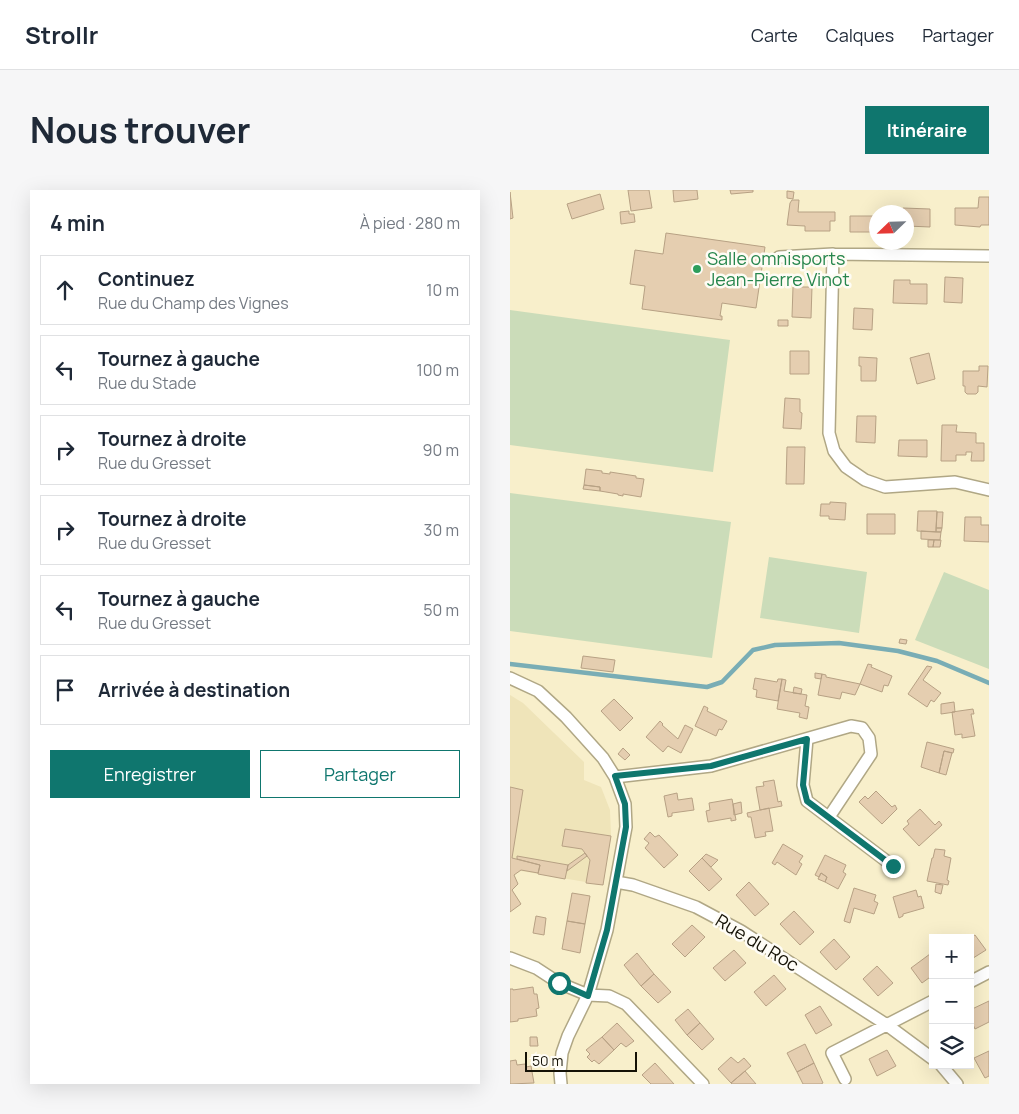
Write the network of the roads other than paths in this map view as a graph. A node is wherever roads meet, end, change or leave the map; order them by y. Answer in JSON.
{"nodes":[{"id":1,"x":832,"y":254,"type":"junction"},
{"id":2,"x":989,"y":256,"type":"edge"},
{"id":3,"x":780,"y":257,"type":"dead end"},
{"id":4,"x":989,"y":490,"type":"edge"},
{"id":5,"x":510,"y":678,"type":"edge"},
{"id":6,"x":807,"y":739,"type":"junction"},
{"id":7,"x":615,"y":776,"type":"junction"},
{"id":8,"x":829,"y":817,"type":"junction"},
{"id":9,"x":893,"y":866,"type":"dead end"},
{"id":10,"x":616,"y":882,"type":"junction"},
{"id":11,"x":510,"y":958,"type":"edge"},
{"id":12,"x":989,"y":972,"type":"edge"},
{"id":13,"x":974,"y":980,"type":"edge"},
{"id":14,"x":588,"y":996,"type":"junction"},
{"id":15,"x":929,"y":1003,"type":"edge"},
{"id":16,"x":887,"y":1025,"type":"junction"},
{"id":17,"x":929,"y":1056,"type":"edge"},
{"id":18,"x":944,"y":1069,"type":"edge"},
{"id":19,"x":845,"y":1079,"type":"dead end"},
{"id":20,"x":561,"y":1084,"type":"edge"},
{"id":21,"x":703,"y":1084,"type":"edge"},
{"id":22,"x":957,"y":1084,"type":"edge"}],
"edges":[{"from":1,"to":2,"type":"street"},
{"from":1,"to":3,"type":"street"},
{"from":1,"to":4,"type":"street"},
{"from":5,"to":7,"type":"street"},
{"from":6,"to":7,"type":"street"},
{"from":6,"to":8,"type":"street"},
{"from":6,"to":8,"type":"street"},
{"from":7,"to":10,"type":"street"},
{"from":8,"to":9,"type":"street"},
{"from":10,"to":14,"type":"street"},
{"from":10,"to":16,"type":"street","name":"Rue du Roc"},
{"from":11,"to":14,"type":"street"},
{"from":12,"to":13,"type":"street"},
{"from":14,"to":20,"type":"street"},
{"from":14,"to":21,"type":"street"},
{"from":15,"to":16,"type":"street"},
{"from":16,"to":17,"type":"street","name":"Rue du Roc"},
{"from":16,"to":19,"type":"street"},
{"from":18,"to":22,"type":"street"}]}
